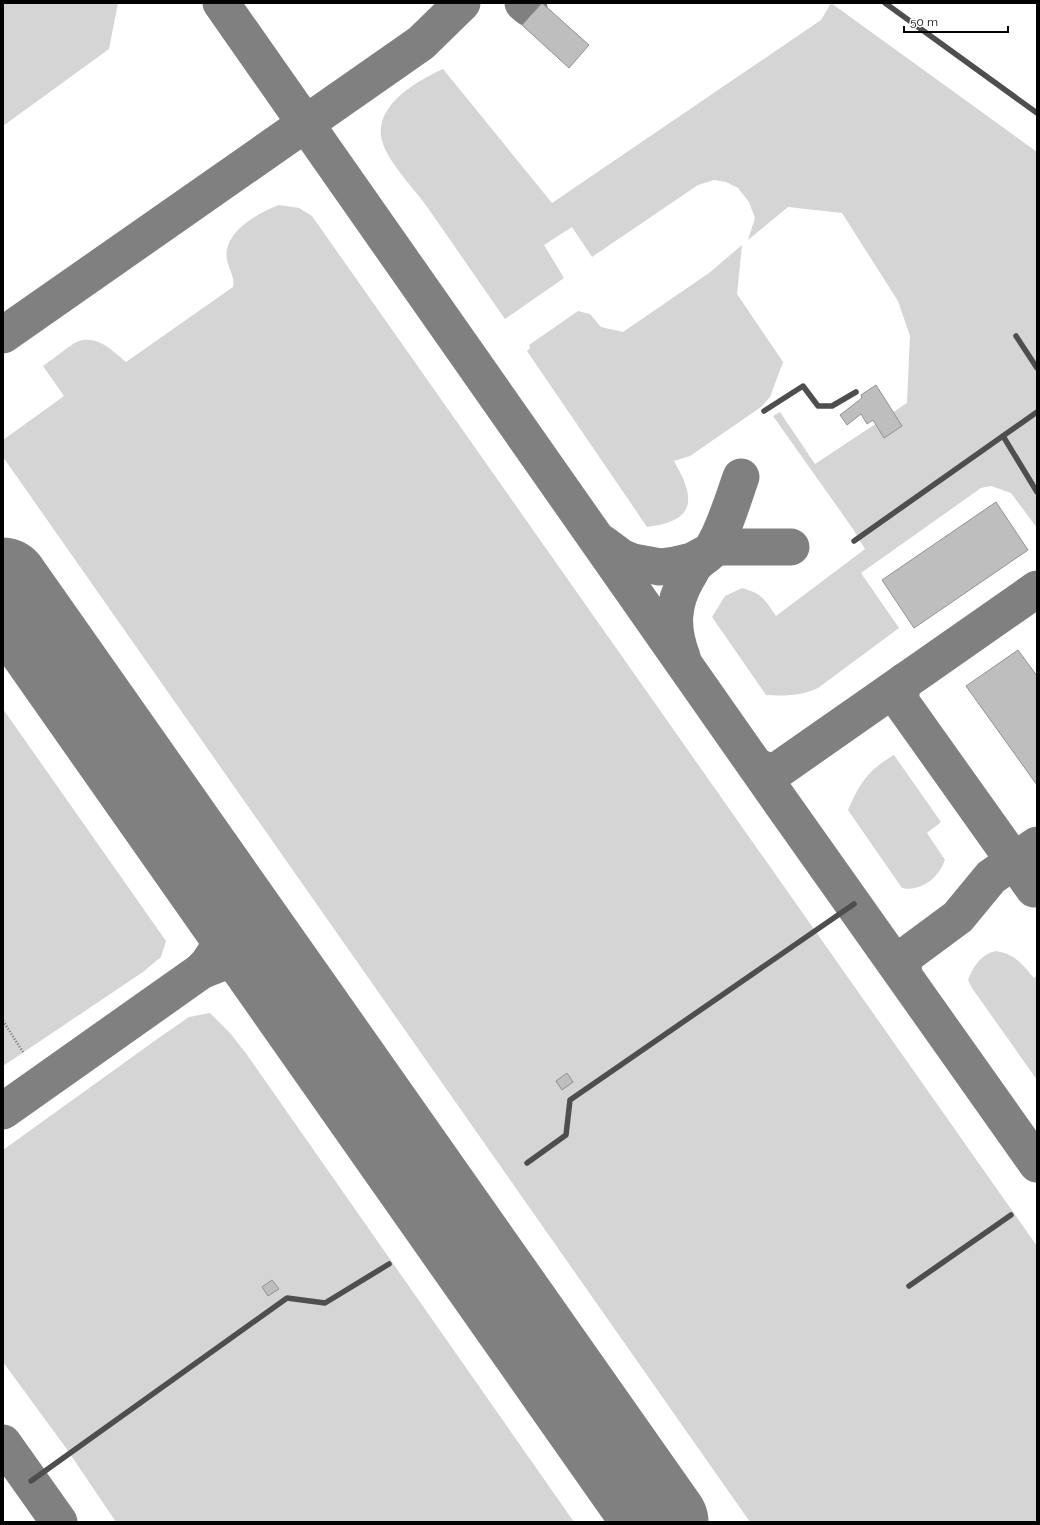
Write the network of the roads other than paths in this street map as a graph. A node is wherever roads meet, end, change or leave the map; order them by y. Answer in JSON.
{"nodes":[{"id":1,"x":885,"y":3,"type":"edge"},
{"id":2,"x":1037,"y":113,"type":"edge"},
{"id":3,"x":1016,"y":336,"type":"dead end"},
{"id":4,"x":1037,"y":368,"type":"edge"},
{"id":5,"x":856,"y":392,"type":"dead end"},
{"id":6,"x":764,"y":411,"type":"dead end"},
{"id":7,"x":1037,"y":412,"type":"edge"},
{"id":8,"x":1003,"y":436,"type":"junction"},
{"id":9,"x":1037,"y":492,"type":"edge"},
{"id":10,"x":854,"y":541,"type":"dead end"},
{"id":11,"x":854,"y":904,"type":"dead end"},
{"id":12,"x":527,"y":1163,"type":"dead end"},
{"id":13,"x":1011,"y":1215,"type":"dead end"},
{"id":14,"x":389,"y":1264,"type":"dead end"},
{"id":15,"x":909,"y":1286,"type":"dead end"},
{"id":16,"x":31,"y":1481,"type":"dead end"}],
"edges":[{"from":1,"to":2,"type":"lane"},
{"from":3,"to":4,"type":"lane"},
{"from":5,"to":6,"type":"lane"},
{"from":7,"to":8,"type":"lane"},
{"from":8,"to":9,"type":"lane"},
{"from":8,"to":10,"type":"lane"},
{"from":11,"to":12,"type":"lane"},
{"from":13,"to":15,"type":"lane"},
{"from":14,"to":16,"type":"lane"}]}
